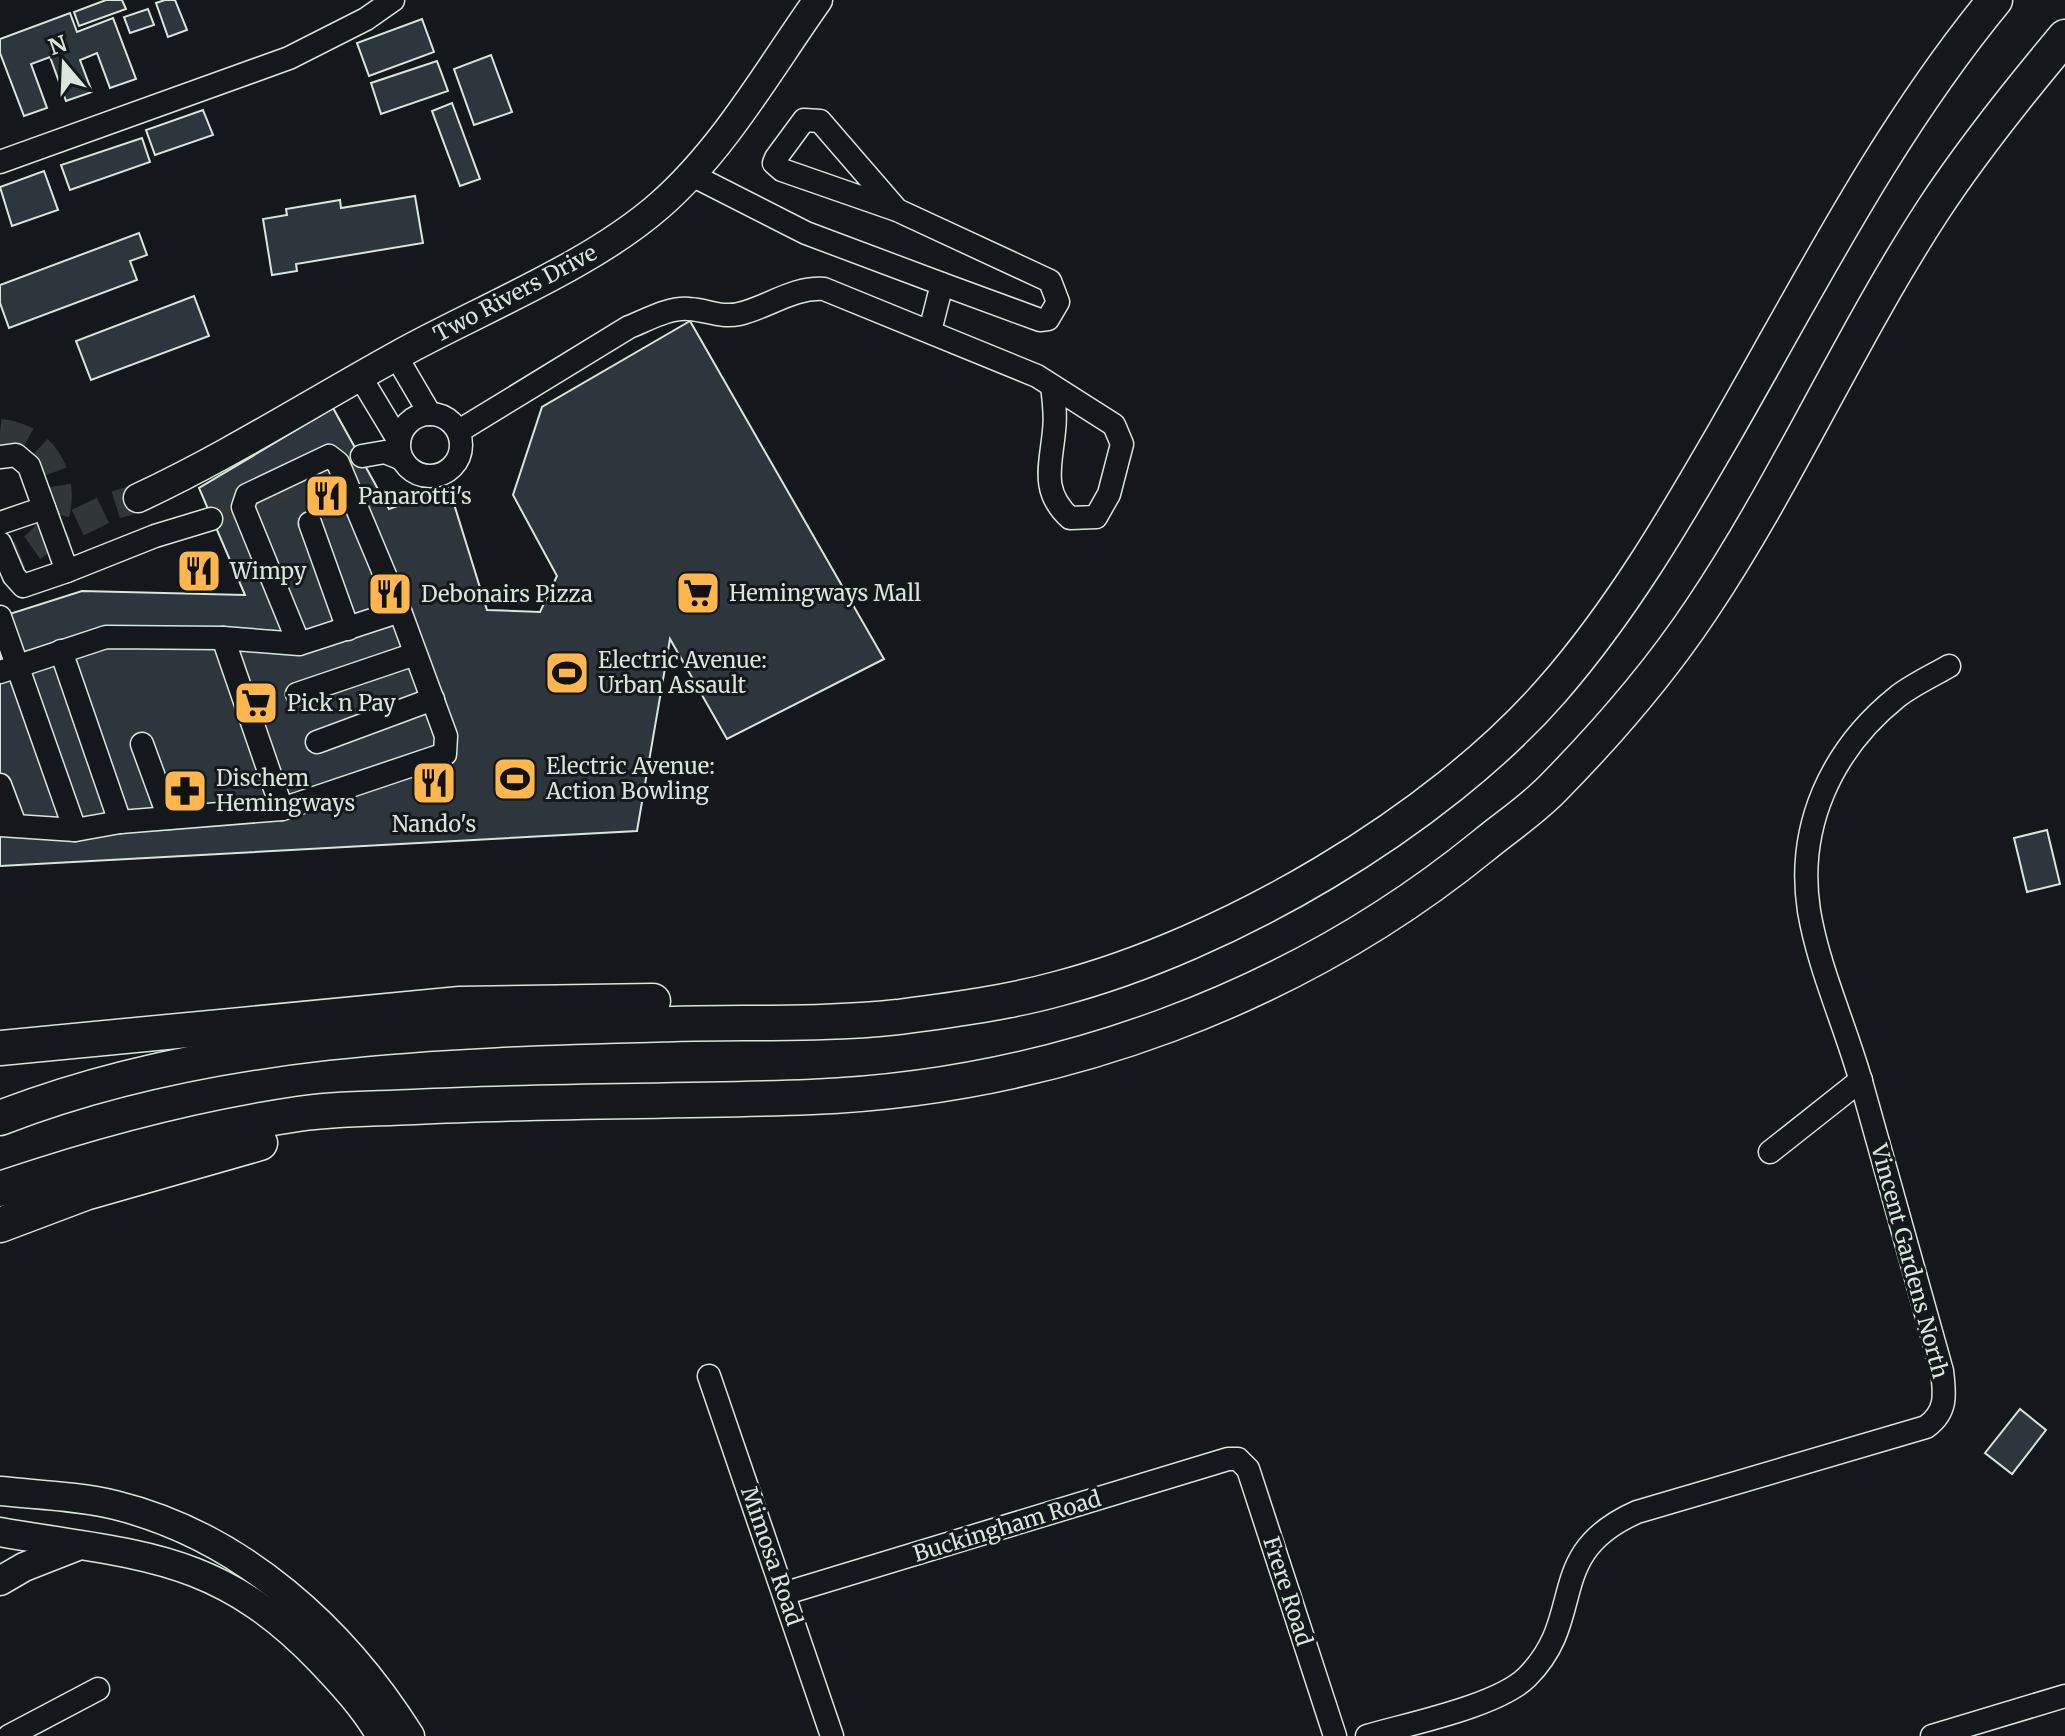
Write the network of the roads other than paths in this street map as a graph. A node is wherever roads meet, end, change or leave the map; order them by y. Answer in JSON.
{"nodes":[{"id":1,"x":393,"y":0,"type":"edge"},
{"id":2,"x":818,"y":0,"type":"edge"},
{"id":3,"x":1995,"y":0,"type":"edge"},
{"id":4,"x":2065,"y":37,"type":"edge"},
{"id":5,"x":0,"y":162,"type":"edge"},
{"id":6,"x":690,"y":174,"type":"junction"},
{"id":7,"x":897,"y":210,"type":"junction"},
{"id":8,"x":942,"y":284,"type":"junction"},
{"id":9,"x":930,"y":331,"type":"junction"},
{"id":10,"x":396,"y":356,"type":"junction"},
{"id":11,"x":361,"y":378,"type":"junction"},
{"id":12,"x":1052,"y":386,"type":"junction"},
{"id":13,"x":430,"y":414,"type":"junction"},
{"id":14,"x":459,"y":431,"type":"junction"},
{"id":15,"x":400,"y":450,"type":"junction"},
{"id":16,"x":362,"y":456,"type":"tunnel mouth"},
{"id":17,"x":0,"y":457,"type":"edge"},
{"id":18,"x":138,"y":498,"type":"tunnel mouth"},
{"id":19,"x":44,"y":508,"type":"junction"},
{"id":20,"x":211,"y":519,"type":"tunnel mouth"},
{"id":21,"x":0,"y":523,"type":"edge"},
{"id":22,"x":310,"y":523,"type":"dead end"},
{"id":23,"x":0,"y":543,"type":"edge"},
{"id":24,"x":67,"y":571,"type":"junction"},
{"id":25,"x":400,"y":611,"type":"junction"},
{"id":26,"x":0,"y":617,"type":"edge"},
{"id":27,"x":348,"y":629,"type":"junction"},
{"id":28,"x":223,"y":638,"type":"junction"},
{"id":29,"x":299,"y":644,"type":"junction"},
{"id":30,"x":61,"y":651,"type":"junction"},
{"id":31,"x":415,"y":654,"type":"junction"},
{"id":32,"x":1949,"y":666,"type":"dead end"},
{"id":33,"x":8,"y":669,"type":"edge"},
{"id":34,"x":297,"y":694,"type":"dead end"},
{"id":35,"x":433,"y":699,"type":"junction"},
{"id":36,"x":317,"y":742,"type":"dead end"},
{"id":37,"x":142,"y":744,"type":"dead end"},
{"id":38,"x":0,"y":785,"type":"edge"},
{"id":39,"x":282,"y":809,"type":"junction"},
{"id":40,"x":169,"y":818,"type":"junction"},
{"id":41,"x":120,"y":822,"type":"junction"},
{"id":42,"x":7,"y":825,"type":"edge"},
{"id":43,"x":75,"y":830,"type":"junction"},
{"id":44,"x":1062,"y":988,"type":"junction"},
{"id":45,"x":0,"y":1048,"type":"edge"},
{"id":46,"x":1861,"y":1080,"type":"junction"},
{"id":47,"x":472,"y":1104,"type":"junction"},
{"id":48,"x":0,"y":1118,"type":"edge"},
{"id":49,"x":1770,"y":1152,"type":"dead end"},
{"id":50,"x":0,"y":1189,"type":"edge"},
{"id":51,"x":0,"y":1225,"type":"edge"},
{"id":52,"x":709,"y":1376,"type":"dead end"},
{"id":53,"x":1228,"y":1459,"type":"joint"},
{"id":54,"x":0,"y":1491,"type":"edge"},
{"id":55,"x":0,"y":1532,"type":"edge"},
{"id":56,"x":80,"y":1545,"type":"junction"},
{"id":57,"x":0,"y":1581,"type":"edge"},
{"id":58,"x":786,"y":1593,"type":"junction"},
{"id":59,"x":98,"y":1689,"type":"dead end"},
{"id":60,"x":2065,"y":1696,"type":"edge"},
{"id":61,"x":9,"y":1736,"type":"edge"},
{"id":62,"x":381,"y":1736,"type":"edge"},
{"id":63,"x":410,"y":1736,"type":"edge"},
{"id":64,"x":832,"y":1736,"type":"edge"},
{"id":65,"x":1335,"y":1736,"type":"edge"},
{"id":66,"x":1367,"y":1736,"type":"edge"},
{"id":67,"x":1932,"y":1736,"type":"edge"}],
"edges":[{"from":1,"to":5,"type":"street"},
{"from":2,"to":6,"type":"main road","name":"Two Rivers Drive"},
{"from":3,"to":44,"type":"highway"},
{"from":4,"to":47,"type":"highway"},
{"from":6,"to":8,"type":"street"},
{"from":6,"to":10,"type":"main road","name":"Two Rivers Drive"},
{"from":7,"to":7,"type":"street"},
{"from":7,"to":8,"type":"street"},
{"from":8,"to":9,"type":"street"},
{"from":9,"to":12,"type":"street"},
{"from":9,"to":14,"type":"street"},
{"from":10,"to":11,"type":"main road","name":"Two Rivers Drive"},
{"from":10,"to":13,"type":"street"},
{"from":11,"to":15,"type":"street"},
{"from":11,"to":18,"type":"main road","name":"Two Rivers Drive"},
{"from":12,"to":12,"type":"street"},
{"from":13,"to":14,"type":"street"},
{"from":13,"to":15,"type":"street"},
{"from":14,"to":15,"type":"street"},
{"from":15,"to":16,"type":"street"},
{"from":17,"to":19,"type":"street"},
{"from":19,"to":21,"type":"street"},
{"from":19,"to":24,"type":"street"},
{"from":20,"to":24,"type":"street"},
{"from":22,"to":27,"type":"street"},
{"from":23,"to":24,"type":"street"},
{"from":25,"to":27,"type":"street"},
{"from":25,"to":29,"type":"street"},
{"from":25,"to":31,"type":"street"},
{"from":26,"to":33,"type":"street"},
{"from":27,"to":29,"type":"street"},
{"from":28,"to":29,"type":"street"},
{"from":28,"to":30,"type":"street"},
{"from":28,"to":39,"type":"street"},
{"from":30,"to":33,"type":"street"},
{"from":30,"to":41,"type":"street"},
{"from":31,"to":34,"type":"street"},
{"from":31,"to":35,"type":"street"},
{"from":32,"to":46,"type":"street","name":"Vincent Gardens North"},
{"from":33,"to":43,"type":"street"},
{"from":35,"to":36,"type":"street"},
{"from":35,"to":39,"type":"street"},
{"from":37,"to":40,"type":"street"},
{"from":38,"to":42,"type":"street"},
{"from":39,"to":40,"type":"street"},
{"from":40,"to":41,"type":"street"},
{"from":41,"to":43,"type":"street"},
{"from":42,"to":43,"type":"street"},
{"from":44,"to":45,"type":"highway"},
{"from":44,"to":48,"type":"highway"},
{"from":46,"to":49,"type":"street"},
{"from":46,"to":66,"type":"street","name":"Vincent Gardens North"},
{"from":47,"to":50,"type":"highway"},
{"from":47,"to":51,"type":"highway"},
{"from":52,"to":58,"type":"street","name":"Mimosa Road"},
{"from":53,"to":58,"type":"street","name":"Buckingham Road"},
{"from":53,"to":65,"type":"street","name":"Frere Road"},
{"from":54,"to":63,"type":"main road"},
{"from":55,"to":56,"type":"main road"},
{"from":56,"to":57,"type":"main road"},
{"from":56,"to":62,"type":"main road"},
{"from":58,"to":64,"type":"street","name":"Mimosa Road"},
{"from":59,"to":61,"type":"street"},
{"from":60,"to":67,"type":"street"}]}
